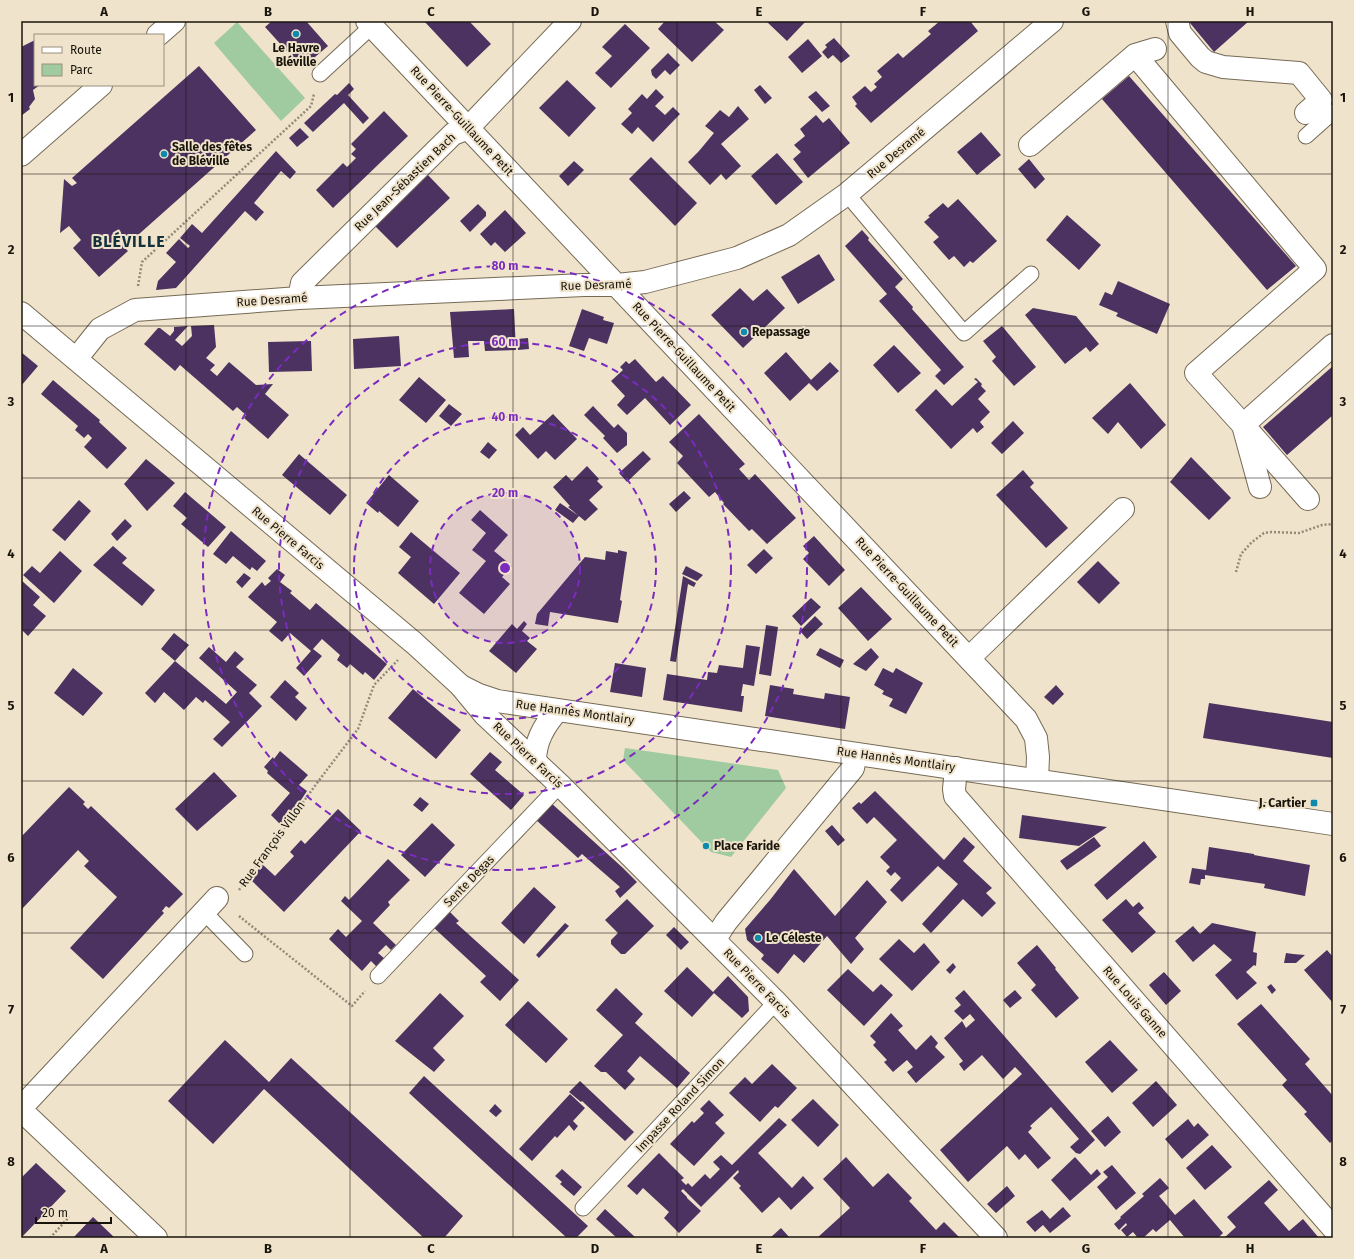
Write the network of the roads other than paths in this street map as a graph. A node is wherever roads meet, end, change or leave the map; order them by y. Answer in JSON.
{"nodes":[{"id":1,"x":174,"y":21,"type":"edge"},
{"id":2,"x":570,"y":21,"type":"edge"},
{"id":3,"x":1052,"y":21,"type":"edge"},
{"id":4,"x":1178,"y":21,"type":"edge"},
{"id":5,"x":369,"y":23,"type":"edge"},
{"id":6,"x":159,"y":34,"type":"edge"},
{"id":7,"x":1155,"y":49,"type":"dead end"},
{"id":8,"x":1135,"y":55,"type":"junction"},
{"id":9,"x":320,"y":74,"type":"road end"},
{"id":10,"x":100,"y":86,"type":"edge"},
{"id":11,"x":1333,"y":112,"type":"edge"},
{"id":12,"x":1306,"y":113,"type":"dead end"},
{"id":13,"x":468,"y":128,"type":"junction"},
{"id":14,"x":1306,"y":136,"type":"dead end"},
{"id":15,"x":1030,"y":144,"type":"dead end"},
{"id":16,"x":21,"y":155,"type":"edge"},
{"id":17,"x":847,"y":194,"type":"junction"},
{"id":18,"x":1031,"y":274,"type":"dead end"},
{"id":19,"x":617,"y":285,"type":"junction"},
{"id":20,"x":299,"y":298,"type":"junction"},
{"id":21,"x":21,"y":313,"type":"edge"},
{"id":22,"x":1333,"y":345,"type":"edge"},
{"id":23,"x":76,"y":359,"type":"junction"},
{"id":24,"x":1243,"y":425,"type":"junction"},
{"id":25,"x":1260,"y":487,"type":"dead end"},
{"id":26,"x":1308,"y":499,"type":"dead end"},
{"id":27,"x":1123,"y":509,"type":"dead end"},
{"id":28,"x":969,"y":658,"type":"junction"},
{"id":29,"x":461,"y":686,"type":"junction"},
{"id":30,"x":558,"y":710,"type":"junction"},
{"id":31,"x":856,"y":754,"type":"junction"},
{"id":32,"x":535,"y":761,"type":"junction"},
{"id":33,"x":956,"y":768,"type":"junction"},
{"id":34,"x":1037,"y":780,"type":"junction"},
{"id":35,"x":560,"y":785,"type":"junction"},
{"id":36,"x":1333,"y":824,"type":"edge"},
{"id":37,"x":210,"y":905,"type":"joint"},
{"id":38,"x":715,"y":939,"type":"junction"},
{"id":39,"x":245,"y":954,"type":"dead end"},
{"id":40,"x":378,"y":976,"type":"road end"},
{"id":41,"x":776,"y":1002,"type":"junction"},
{"id":42,"x":21,"y":1109,"type":"edge"},
{"id":43,"x":583,"y":1208,"type":"dead end"},
{"id":44,"x":1333,"y":1228,"type":"edge"},
{"id":45,"x":156,"y":1238,"type":"edge"},
{"id":46,"x":996,"y":1238,"type":"edge"}],
"edges":[{"from":1,"to":6,"type":"street"},
{"from":2,"to":13,"type":"street","name":"Rue Jean-Sébastien Bach"},
{"from":3,"to":17,"type":"street","name":"Rue Desramé"},
{"from":4,"to":12,"type":"street"},
{"from":5,"to":9,"type":"lane"},
{"from":5,"to":13,"type":"street","name":"Rue Pierre-Guillaume Petit"},
{"from":7,"to":8,"type":"street"},
{"from":8,"to":15,"type":"street"},
{"from":8,"to":24,"type":"street"},
{"from":10,"to":16,"type":"street"},
{"from":11,"to":14,"type":"lane"},
{"from":13,"to":19,"type":"street","name":"Rue Pierre-Guillaume Petit"},
{"from":13,"to":20,"type":"street","name":"Rue Jean-Sébastien Bach"},
{"from":17,"to":18,"type":"lane"},
{"from":17,"to":19,"type":"street","name":"Rue Desramé"},
{"from":19,"to":20,"type":"street","name":"Rue Desramé"},
{"from":19,"to":28,"type":"street","name":"Rue Pierre-Guillaume Petit"},
{"from":20,"to":23,"type":"street","name":"Rue Desramé"},
{"from":21,"to":23,"type":"street","name":"Rue Pierre Farcis"},
{"from":22,"to":24,"type":"street"},
{"from":23,"to":29,"type":"street","name":"Rue Pierre Farcis"},
{"from":24,"to":25,"type":"street"},
{"from":24,"to":26,"type":"street"},
{"from":27,"to":28,"type":"street","name":"Rue Pierre-Guillaume Petit"},
{"from":28,"to":34,"type":"street","name":"Rue Pierre-Guillaume Petit"},
{"from":29,"to":30,"type":"street","name":"Rue Hannès Montlairy"},
{"from":29,"to":32,"type":"street","name":"Rue Pierre Farcis"},
{"from":30,"to":31,"type":"street","name":"Rue Hannès Montlairy"},
{"from":30,"to":32,"type":"street"},
{"from":31,"to":33,"type":"street","name":"Rue Hannès Montlairy"},
{"from":31,"to":38,"type":"street"},
{"from":32,"to":35,"type":"street","name":"Rue Pierre Farcis"},
{"from":33,"to":34,"type":"street","name":"Rue Hannès Montlairy"},
{"from":33,"to":44,"type":"street","name":"Rue Louis Ganne"},
{"from":34,"to":36,"type":"street","name":"Rue Hannès Montlairy"},
{"from":35,"to":38,"type":"street","name":"Rue Pierre Farcis"},
{"from":35,"to":40,"type":"lane","name":"Sente Degas"},
{"from":37,"to":39,"type":"lane"},
{"from":37,"to":42,"type":"street"},
{"from":38,"to":41,"type":"street","name":"Rue Pierre Farcis"},
{"from":41,"to":43,"type":"lane","name":"Impasse Roland Simon"},
{"from":41,"to":46,"type":"street","name":"Rue Pierre Farcis"},
{"from":42,"to":45,"type":"street"}]}
